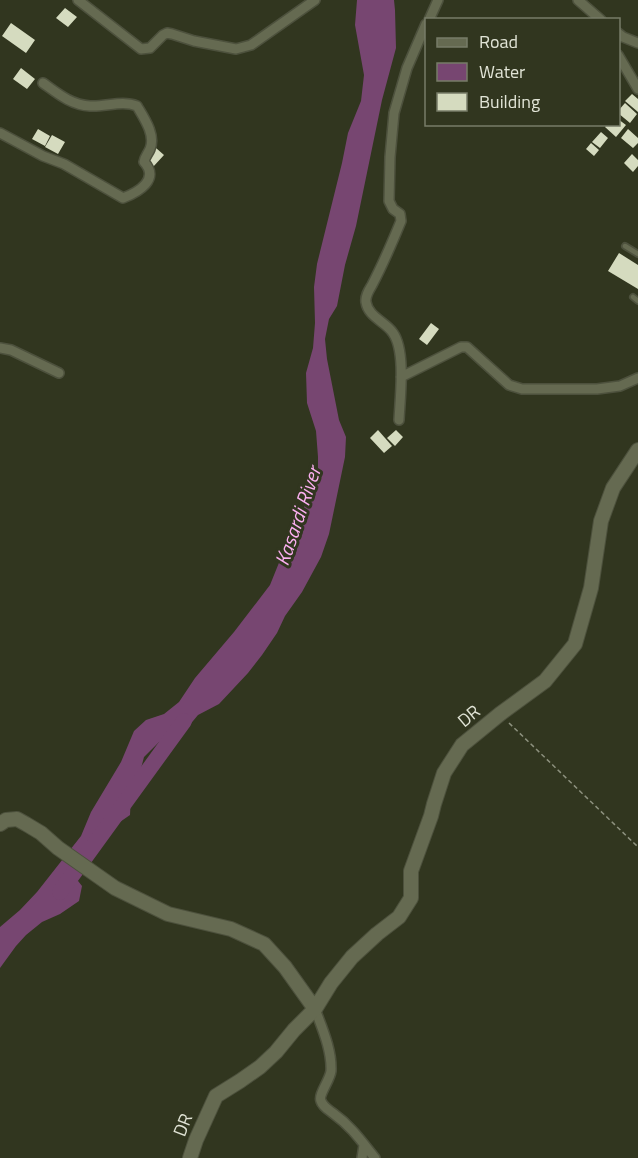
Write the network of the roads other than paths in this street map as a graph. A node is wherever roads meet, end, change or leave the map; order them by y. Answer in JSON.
{"nodes":[{"id":1,"x":78,"y":0,"type":"edge"},
{"id":2,"x":315,"y":0,"type":"edge"},
{"id":3,"x":438,"y":0,"type":"edge"},
{"id":4,"x":578,"y":0,"type":"edge"},
{"id":5,"x":430,"y":18,"type":"edge"},
{"id":6,"x":598,"y":18,"type":"edge"},
{"id":7,"x":425,"y":26,"type":"edge"},
{"id":8,"x":620,"y":35,"type":"edge"},
{"id":9,"x":638,"y":43,"type":"edge"},
{"id":10,"x":620,"y":58,"type":"edge"},
{"id":11,"x":43,"y":83,"type":"dead end"},
{"id":12,"x":638,"y":89,"type":"edge"},
{"id":13,"x":0,"y":133,"type":"edge"},
{"id":14,"x":626,"y":246,"type":"dead end"},
{"id":15,"x":638,"y":254,"type":"edge"},
{"id":16,"x":633,"y":297,"type":"dead end"},
{"id":17,"x":638,"y":300,"type":"edge"},
{"id":18,"x":0,"y":348,"type":"edge"},
{"id":19,"x":59,"y":373,"type":"dead end"},
{"id":20,"x":401,"y":377,"type":"junction"},
{"id":21,"x":638,"y":378,"type":"edge"},
{"id":22,"x":399,"y":420,"type":"dead end"},
{"id":23,"x":638,"y":450,"type":"edge"},
{"id":24,"x":0,"y":824,"type":"edge"},
{"id":25,"x":315,"y":1009,"type":"junction"},
{"id":26,"x":364,"y":1145,"type":"junction"},
{"id":27,"x":190,"y":1158,"type":"edge"},
{"id":28,"x":362,"y":1158,"type":"edge"},
{"id":29,"x":375,"y":1158,"type":"edge"}],
"edges":[{"from":1,"to":2,"type":"street"},
{"from":3,"to":5,"type":"street"},
{"from":4,"to":6,"type":"street"},
{"from":7,"to":20,"type":"street"},
{"from":8,"to":9,"type":"street"},
{"from":10,"to":12,"type":"street"},
{"from":11,"to":13,"type":"street"},
{"from":14,"to":15,"type":"lane"},
{"from":16,"to":17,"type":"lane"},
{"from":18,"to":19,"type":"street"},
{"from":20,"to":21,"type":"street"},
{"from":20,"to":22,"type":"street"},
{"from":23,"to":25,"type":"main road","name":"DR"},
{"from":24,"to":25,"type":"main road"},
{"from":25,"to":26,"type":"street"},
{"from":25,"to":27,"type":"main road","name":"DR"},
{"from":26,"to":28,"type":"street"},
{"from":26,"to":29,"type":"street"}]}
